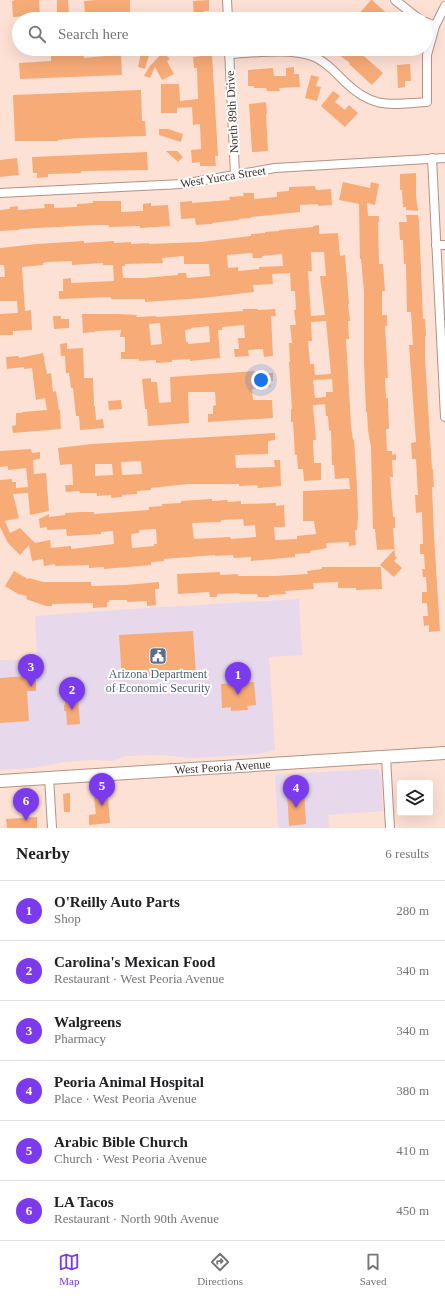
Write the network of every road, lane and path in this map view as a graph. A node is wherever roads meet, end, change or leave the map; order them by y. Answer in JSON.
{"nodes":[{"id":1,"x":227,"y":0,"type":"edge"},
{"id":2,"x":395,"y":0,"type":"edge"},
{"id":3,"x":445,"y":6,"type":"edge"},
{"id":4,"x":228,"y":12,"type":"edge"},
{"id":5,"x":410,"y":12,"type":"edge"},
{"id":6,"x":435,"y":26,"type":"joint"},
{"id":7,"x":433,"y":33,"type":"edge"},
{"id":8,"x":229,"y":56,"type":"edge"},
{"id":9,"x":311,"y":56,"type":"edge"},
{"id":10,"x":427,"y":56,"type":"edge"},
{"id":11,"x":432,"y":158,"type":"junction"},
{"id":12,"x":445,"y":158,"type":"edge"},
{"id":13,"x":235,"y":174,"type":"junction"},
{"id":14,"x":0,"y":193,"type":"edge"},
{"id":15,"x":445,"y":245,"type":"edge"},
{"id":16,"x":436,"y":246,"type":"junction"},
{"id":17,"x":443,"y":332,"type":"edge"},
{"id":18,"x":445,"y":417,"type":"edge"},
{"id":19,"x":445,"y":753,"type":"edge"},
{"id":20,"x":386,"y":757,"type":"junction"},
{"id":21,"x":49,"y":778,"type":"junction"},
{"id":22,"x":0,"y":781,"type":"edge"},
{"id":23,"x":52,"y":828,"type":"edge"},
{"id":24,"x":390,"y":828,"type":"edge"}],
"edges":[{"from":1,"to":4,"type":"street"},
{"from":2,"to":5,"type":"street"},
{"from":3,"to":6,"type":"street"},
{"from":6,"to":7,"type":"street"},
{"from":8,"to":13,"type":"street","name":"North 89th Drive"},
{"from":9,"to":10,"type":"street"},
{"from":11,"to":12,"type":"street","name":"West Yucca Street"},
{"from":11,"to":13,"type":"street","name":"West Yucca Street"},
{"from":11,"to":16,"type":"street"},
{"from":13,"to":14,"type":"street","name":"West Yucca Street"},
{"from":15,"to":16,"type":"street"},
{"from":16,"to":17,"type":"street"},
{"from":17,"to":18,"type":"street"},
{"from":19,"to":20,"type":"main road","name":"West Peoria Avenue"},
{"from":20,"to":21,"type":"main road","name":"West Peoria Avenue"},
{"from":20,"to":24,"type":"street"},
{"from":21,"to":22,"type":"main road","name":"West Peoria Avenue"},
{"from":21,"to":23,"type":"street"}]}
